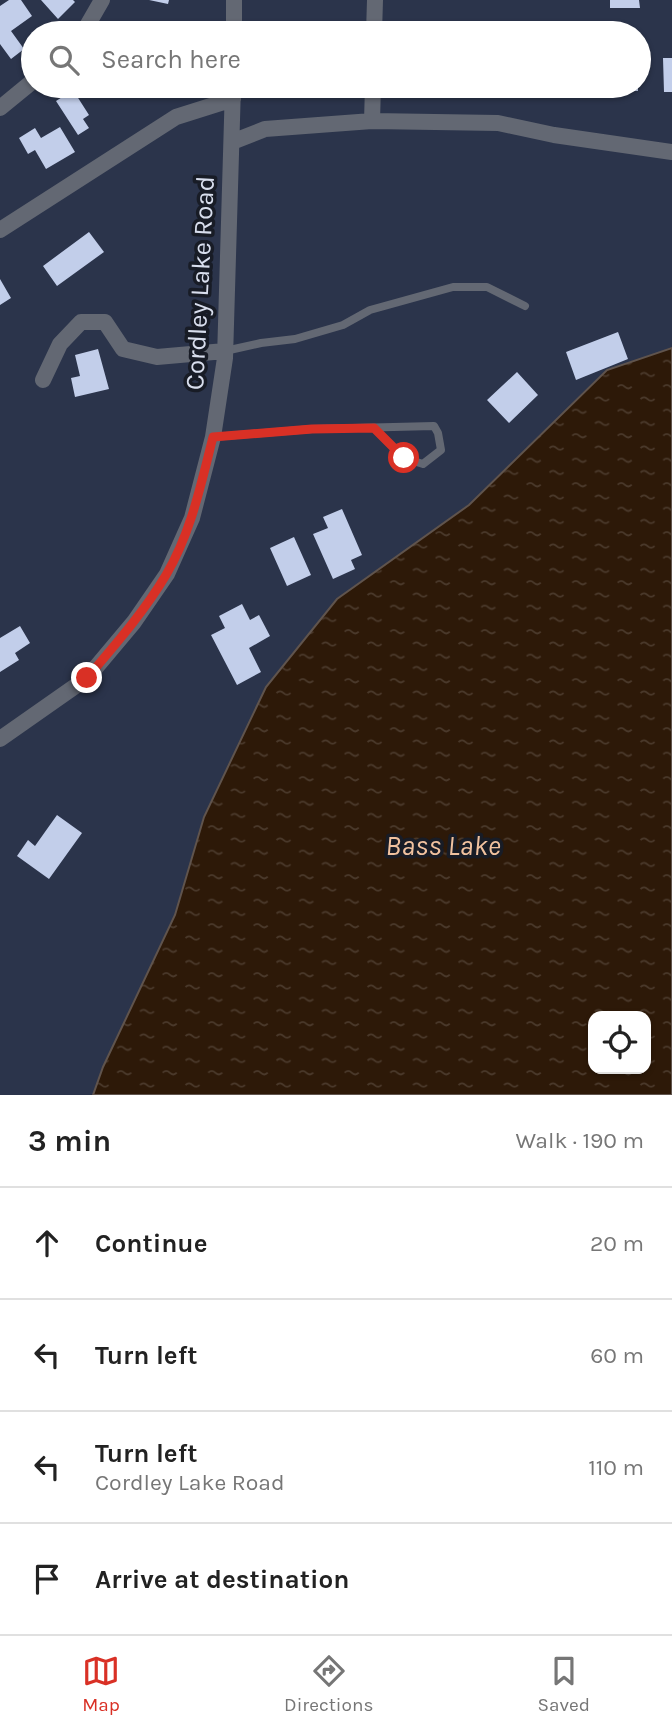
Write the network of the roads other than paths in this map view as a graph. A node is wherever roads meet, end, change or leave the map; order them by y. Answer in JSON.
{"nodes":[{"id":1,"x":102,"y":0,"type":"edge"},
{"id":2,"x":234,"y":0,"type":"edge"},
{"id":3,"x":375,"y":0,"type":"edge"},
{"id":4,"x":90,"y":21,"type":"edge"},
{"id":5,"x":234,"y":21,"type":"edge"},
{"id":6,"x":374,"y":21,"type":"edge"},
{"id":7,"x":21,"y":91,"type":"edge"},
{"id":8,"x":220,"y":98,"type":"edge"},
{"id":9,"x":233,"y":98,"type":"edge"},
{"id":10,"x":373,"y":98,"type":"edge"},
{"id":11,"x":0,"y":108,"type":"edge"},
{"id":12,"x":372,"y":121,"type":"junction"},
{"id":13,"x":232,"y":142,"type":"junction"},
{"id":14,"x":672,"y":152,"type":"edge"},
{"id":15,"x":0,"y":230,"type":"edge"},
{"id":16,"x":525,"y":306,"type":"dead end"},
{"id":17,"x":225,"y":351,"type":"junction"},
{"id":18,"x":43,"y":380,"type":"dead end"},
{"id":19,"x":374,"y":428,"type":"junction"},
{"id":20,"x":213,"y":437,"type":"junction"},
{"id":21,"x":0,"y":739,"type":"edge"}],
"edges":[{"from":1,"to":4,"type":"street"},
{"from":2,"to":5,"type":"street"},
{"from":3,"to":6,"type":"street"},
{"from":7,"to":11,"type":"street"},
{"from":8,"to":15,"type":"street"},
{"from":9,"to":13,"type":"street","name":"Cordley Lake Road"},
{"from":10,"to":12,"type":"street"},
{"from":12,"to":13,"type":"street"},
{"from":12,"to":14,"type":"street"},
{"from":13,"to":17,"type":"street","name":"Cordley Lake Road"},
{"from":16,"to":17,"type":"lane"},
{"from":17,"to":18,"type":"street"},
{"from":17,"to":20,"type":"street","name":"Cordley Lake Road"},
{"from":19,"to":19,"type":"lane"},
{"from":19,"to":20,"type":"lane"},
{"from":20,"to":21,"type":"street","name":"Cordley Lake Road"}]}
